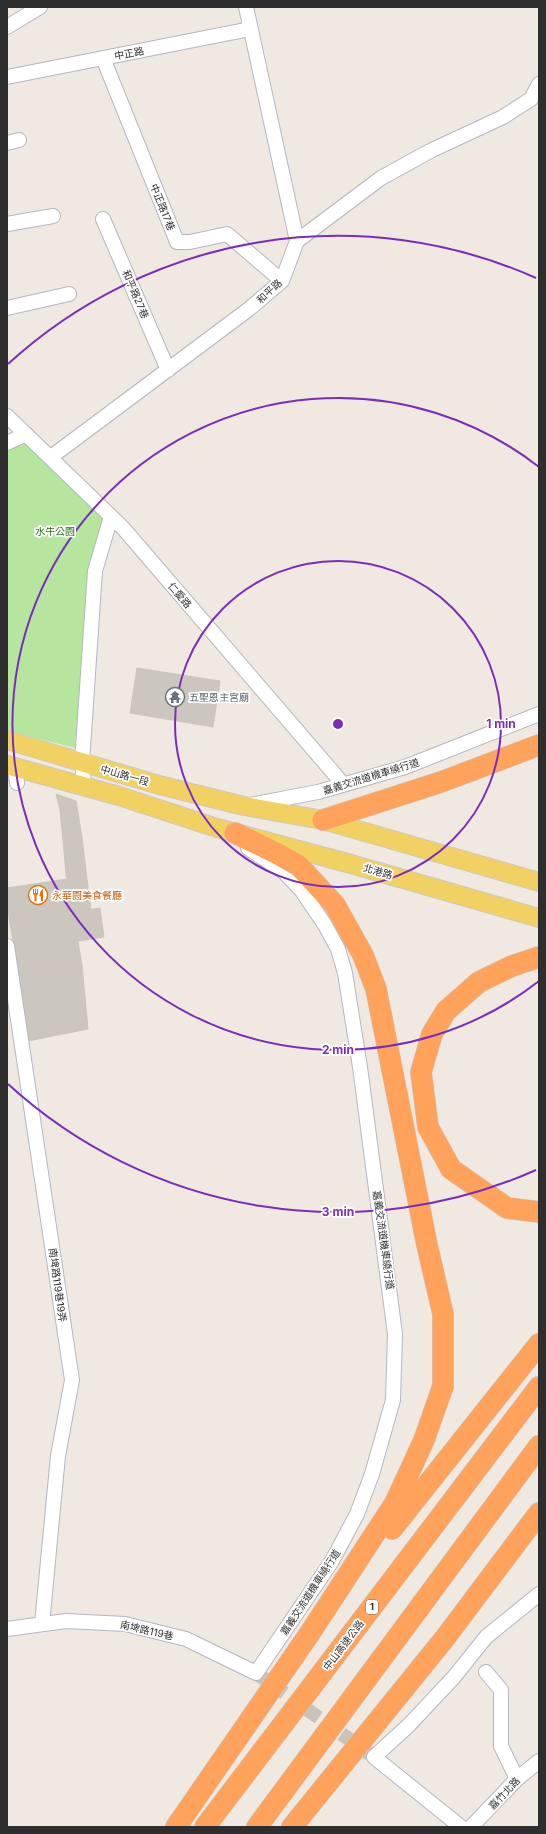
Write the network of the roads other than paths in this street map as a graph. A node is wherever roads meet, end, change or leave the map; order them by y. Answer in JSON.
{"nodes":[{"id":1,"x":40,"y":7,"type":"edge"},
{"id":2,"x":246,"y":7,"type":"edge"},
{"id":3,"x":7,"y":27,"type":"edge"},
{"id":4,"x":250,"y":29,"type":"junction"},
{"id":5,"x":103,"y":58,"type":"junction"},
{"id":6,"x":7,"y":77,"type":"edge"},
{"id":7,"x":539,"y":84,"type":"edge"},
{"id":8,"x":52,"y":216,"type":"dead end"},
{"id":9,"x":104,"y":219,"type":"dead end"},
{"id":10,"x":7,"y":224,"type":"edge"},
{"id":11,"x":297,"y":241,"type":"junction"},
{"id":12,"x":282,"y":281,"type":"junction"},
{"id":13,"x":69,"y":294,"type":"dead end"},
{"id":14,"x":7,"y":308,"type":"edge"},
{"id":15,"x":168,"y":370,"type":"junction"},
{"id":16,"x":7,"y":416,"type":"edge"},
{"id":17,"x":26,"y":434,"type":"junction"},
{"id":18,"x":7,"y":443,"type":"edge"},
{"id":19,"x":51,"y":458,"type":"junction"},
{"id":20,"x":111,"y":516,"type":"junction"},
{"id":21,"x":539,"y":714,"type":"edge"},
{"id":22,"x":7,"y":740,"type":"edge"},
{"id":23,"x":539,"y":746,"type":"edge"},
{"id":24,"x":82,"y":762,"type":"junction"},
{"id":25,"x":13,"y":772,"type":"edge"},
{"id":26,"x":343,"y":784,"type":"junction"},
{"id":27,"x":84,"y":786,"type":"junction"},
{"id":28,"x":244,"y":806,"type":"junction"},
{"id":29,"x":323,"y":820,"type":"junction"},
{"id":30,"x":226,"y":830,"type":"junction"},
{"id":31,"x":539,"y":882,"type":"edge"},
{"id":32,"x":539,"y":918,"type":"edge"},
{"id":33,"x":7,"y":946,"type":"edge"},
{"id":34,"x":539,"y":957,"type":"edge"},
{"id":35,"x":539,"y":1212,"type":"edge"},
{"id":36,"x":539,"y":1344,"type":"edge"},
{"id":37,"x":539,"y":1387,"type":"edge"},
{"id":38,"x":539,"y":1446,"type":"edge"},
{"id":39,"x":539,"y":1512,"type":"edge"},
{"id":40,"x":539,"y":1534,"type":"edge"},
{"id":41,"x":539,"y":1594,"type":"edge"},
{"id":42,"x":42,"y":1624,"type":"junction"},
{"id":43,"x":7,"y":1629,"type":"edge"},
{"id":44,"x":310,"y":1633,"type":"junction"},
{"id":45,"x":428,"y":1659,"type":"junction"},
{"id":46,"x":486,"y":1672,"type":"dead end"},
{"id":47,"x":256,"y":1673,"type":"joint"},
{"id":48,"x":539,"y":1761,"type":"edge"},
{"id":49,"x":517,"y":1779,"type":"junction"},
{"id":50,"x":176,"y":1827,"type":"edge"},
{"id":51,"x":205,"y":1827,"type":"edge"},
{"id":52,"x":257,"y":1827,"type":"edge"},
{"id":53,"x":292,"y":1827,"type":"edge"},
{"id":54,"x":461,"y":1827,"type":"edge"},
{"id":55,"x":472,"y":1827,"type":"edge"}],
"edges":[{"from":1,"to":3,"type":"street"},
{"from":2,"to":4,"type":"street"},
{"from":4,"to":5,"type":"street","name":"中正路"},
{"from":4,"to":11,"type":"street"},
{"from":5,"to":6,"type":"street","name":"中正路"},
{"from":5,"to":12,"type":"street","name":"中正路17巷"},
{"from":7,"to":11,"type":"street"},
{"from":8,"to":10,"type":"street"},
{"from":9,"to":15,"type":"street","name":"和平路27巷"},
{"from":11,"to":12,"type":"street","name":"和平路"},
{"from":12,"to":15,"type":"street","name":"和平路"},
{"from":13,"to":14,"type":"street"},
{"from":15,"to":19,"type":"street","name":"和平路"},
{"from":16,"to":17,"type":"street","name":"仁愛路"},
{"from":17,"to":18,"type":"street"},
{"from":17,"to":19,"type":"street","name":"仁愛路"},
{"from":19,"to":20,"type":"street","name":"仁愛路"},
{"from":20,"to":24,"type":"street"},
{"from":20,"to":26,"type":"street","name":"仁愛路"},
{"from":21,"to":26,"type":"street","name":"嘉義交流道機車繞行道"},
{"from":22,"to":24,"type":"main road","name":"中山路一段"},
{"from":23,"to":29,"type":"highway"},
{"from":24,"to":27,"type":"street"},
{"from":24,"to":28,"type":"main road","name":"中山路一段"},
{"from":25,"to":27,"type":"main road"},
{"from":26,"to":28,"type":"street","name":"嘉義交流道機車繞行道"},
{"from":27,"to":30,"type":"main road"},
{"from":28,"to":29,"type":"main road"},
{"from":29,"to":31,"type":"main road"},
{"from":30,"to":32,"type":"main road","name":"北港路"},
{"from":30,"to":44,"type":"highway"},
{"from":30,"to":47,"type":"street","name":"嘉義交流道機車繞行道"},
{"from":33,"to":42,"type":"street","name":"南埤路119巷19弄"},
{"from":34,"to":35,"type":"highway"},
{"from":36,"to":44,"type":"highway"},
{"from":37,"to":51,"type":"highway","name":"中山高速公路","number":"1"},
{"from":38,"to":52,"type":"highway"},
{"from":39,"to":45,"type":"highway"},
{"from":40,"to":45,"type":"highway"},
{"from":41,"to":54,"type":"street"},
{"from":42,"to":43,"type":"street","name":"南埤路119巷"},
{"from":42,"to":47,"type":"street","name":"南埤路119巷"},
{"from":44,"to":50,"type":"highway"},
{"from":45,"to":53,"type":"highway"},
{"from":46,"to":49,"type":"street"},
{"from":48,"to":49,"type":"street","name":"嘉竹北路"},
{"from":49,"to":55,"type":"street","name":"嘉竹北路"}]}
